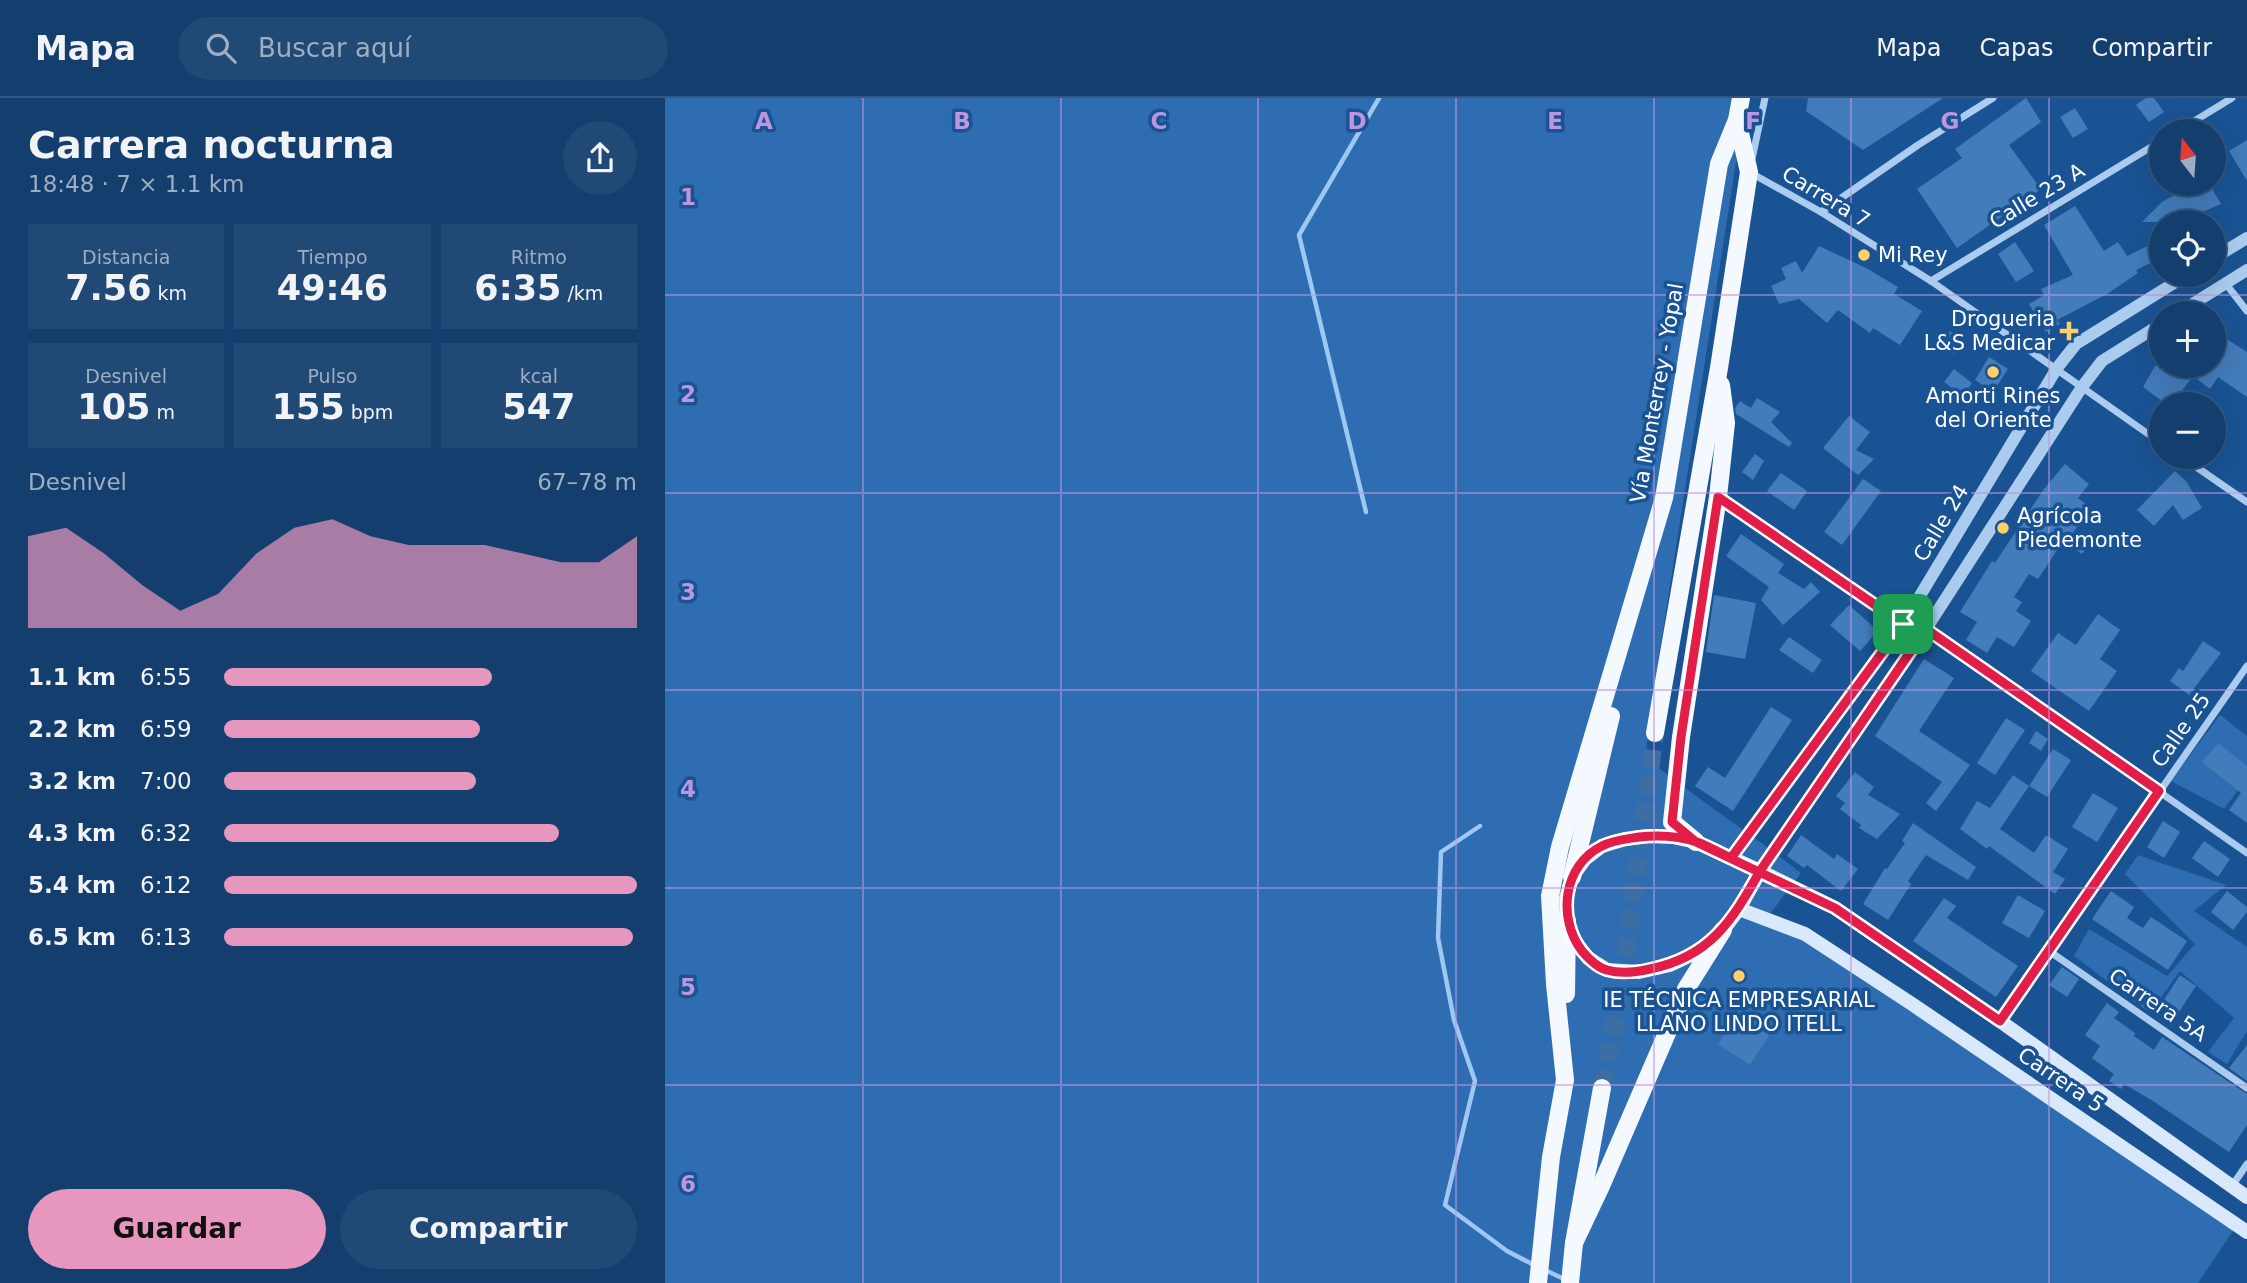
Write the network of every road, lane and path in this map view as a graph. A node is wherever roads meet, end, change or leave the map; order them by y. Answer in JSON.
{"nodes":[{"id":1,"x":1741,"y":98,"type":"edge"},
{"id":2,"x":1765,"y":98,"type":"edge"},
{"id":3,"x":1993,"y":98,"type":"edge"},
{"id":4,"x":2232,"y":98,"type":"edge"},
{"id":5,"x":2198,"y":119,"type":"edge"},
{"id":6,"x":1737,"y":120,"type":"junction"},
{"id":7,"x":2149,"y":148,"type":"edge"},
{"id":8,"x":1749,"y":172,"type":"junction"},
{"id":9,"x":1821,"y":212,"type":"junction"},
{"id":10,"x":2247,"y":238,"type":"edge"},
{"id":11,"x":2226,"y":251,"type":"edge"},
{"id":12,"x":2247,"y":270,"type":"edge"},
{"id":13,"x":1931,"y":281,"type":"junction"},
{"id":14,"x":2226,"y":283,"type":"edge"},
{"id":15,"x":2226,"y":285,"type":"edge"},
{"id":16,"x":2168,"y":287,"type":"edge"},
{"id":17,"x":2220,"y":287,"type":"edge"},
{"id":18,"x":2197,"y":301,"type":"edge"},
{"id":19,"x":2247,"y":311,"type":"edge"},
{"id":20,"x":2149,"y":332,"type":"edge"},
{"id":21,"x":1719,"y":368,"type":"junction"},
{"id":22,"x":2057,"y":368,"type":"junction"},
{"id":23,"x":2082,"y":387,"type":"junction"},
{"id":24,"x":2149,"y":434,"type":"edge"},
{"id":25,"x":2199,"y":469,"type":"edge"},
{"id":26,"x":1718,"y":497,"type":"junction"},
{"id":27,"x":1664,"y":498,"type":"junction"},
{"id":28,"x":2247,"y":502,"type":"edge"},
{"id":29,"x":1903,"y":624,"type":"junction"},
{"id":30,"x":1926,"y":629,"type":"junction"},
{"id":31,"x":2247,"y":666,"type":"edge"},
{"id":32,"x":1655,"y":733,"type":"tunnel mouth"},
{"id":33,"x":2159,"y":791,"type":"junction"},
{"id":34,"x":1696,"y":842,"type":"junction"},
{"id":35,"x":2247,"y":853,"type":"edge"},
{"id":36,"x":1731,"y":858,"type":"junction"},
{"id":37,"x":1760,"y":871,"type":"junction"},
{"id":38,"x":1573,"y":877,"type":"junction"},
{"id":39,"x":1739,"y":909,"type":"junction"},
{"id":40,"x":1567,"y":921,"type":"junction"},
{"id":41,"x":1723,"y":930,"type":"junction"},
{"id":42,"x":2049,"y":951,"type":"junction"},
{"id":43,"x":2000,"y":1021,"type":"junction"},
{"id":44,"x":1565,"y":1080,"type":"junction"},
{"id":45,"x":1602,"y":1088,"type":"tunnel mouth"},
{"id":46,"x":2247,"y":1088,"type":"edge"},
{"id":47,"x":2247,"y":1164,"type":"edge"},
{"id":48,"x":2232,"y":1186,"type":"junction"},
{"id":49,"x":2247,"y":1197,"type":"edge"},
{"id":50,"x":2247,"y":1232,"type":"edge"},
{"id":51,"x":1573,"y":1251,"type":"junction"},
{"id":52,"x":1538,"y":1283,"type":"edge"},
{"id":53,"x":1570,"y":1283,"type":"edge"}],
"edges":[{"from":1,"to":6,"type":"main road"},
{"from":2,"to":8,"type":"street"},
{"from":3,"to":9,"type":"street"},
{"from":4,"to":5,"type":"street"},
{"from":6,"to":8,"type":"main road"},
{"from":6,"to":27,"type":"main road","name":"Vía Monterrey - Yopal"},
{"from":7,"to":13,"type":"street","name":"Calle 23 A"},
{"from":8,"to":9,"type":"street","name":"Carrera 7"},
{"from":8,"to":21,"type":"main road"},
{"from":9,"to":13,"type":"street","name":"Carrera 7"},
{"from":10,"to":11,"type":"street"},
{"from":12,"to":14,"type":"street"},
{"from":13,"to":22,"type":"street","name":"Carrera 7"},
{"from":15,"to":19,"type":"street"},
{"from":16,"to":22,"type":"street","name":"Calle 24"},
{"from":17,"to":18,"type":"street"},
{"from":20,"to":23,"type":"street","name":"Calle 24"},
{"from":21,"to":26,"type":"main road"},
{"from":21,"to":32,"type":"main road"},
{"from":22,"to":23,"type":"street","name":"Carrera 7"},
{"from":22,"to":29,"type":"street","name":"Calle 24"},
{"from":23,"to":24,"type":"street","name":"Carrera 7"},
{"from":23,"to":30,"type":"street","name":"Calle 24"},
{"from":25,"to":28,"type":"street"},
{"from":26,"to":29,"type":"street"},
{"from":26,"to":34,"type":"main road"},
{"from":27,"to":38,"type":"main road"},
{"from":27,"to":44,"type":"main road","name":"Vía Monterrey - Yopal"},
{"from":29,"to":36,"type":"street","name":"Calle 24"},
{"from":30,"to":33,"type":"street"},
{"from":30,"to":37,"type":"street","name":"Calle 24"},
{"from":31,"to":33,"type":"street","name":"Calle 25"},
{"from":33,"to":35,"type":"street"},
{"from":33,"to":42,"type":"street","name":"Calle 25"},
{"from":34,"to":36,"type":"main road"},
{"from":34,"to":38,"type":"main road"},
{"from":36,"to":37,"type":"main road"},
{"from":37,"to":39,"type":"main road"},
{"from":37,"to":43,"type":"main road","name":"Carrera 5"},
{"from":38,"to":40,"type":"main road"},
{"from":39,"to":41,"type":"main road"},
{"from":39,"to":50,"type":"main road","name":"Carrera 5"},
{"from":40,"to":41,"type":"main road"},
{"from":40,"to":44,"type":"main road"},
{"from":41,"to":51,"type":"main road"},
{"from":42,"to":43,"type":"street","name":"Calle 25"},
{"from":42,"to":46,"type":"street","name":"Carrera 5A"},
{"from":43,"to":48,"type":"main road","name":"Carrera 5"},
{"from":44,"to":52,"type":"main road","name":"Vía Monterrey - Yopal"},
{"from":45,"to":51,"type":"main road"},
{"from":47,"to":48,"type":"street"},
{"from":48,"to":49,"type":"main road","name":"Carrera 5"},
{"from":51,"to":53,"type":"main road"}]}
